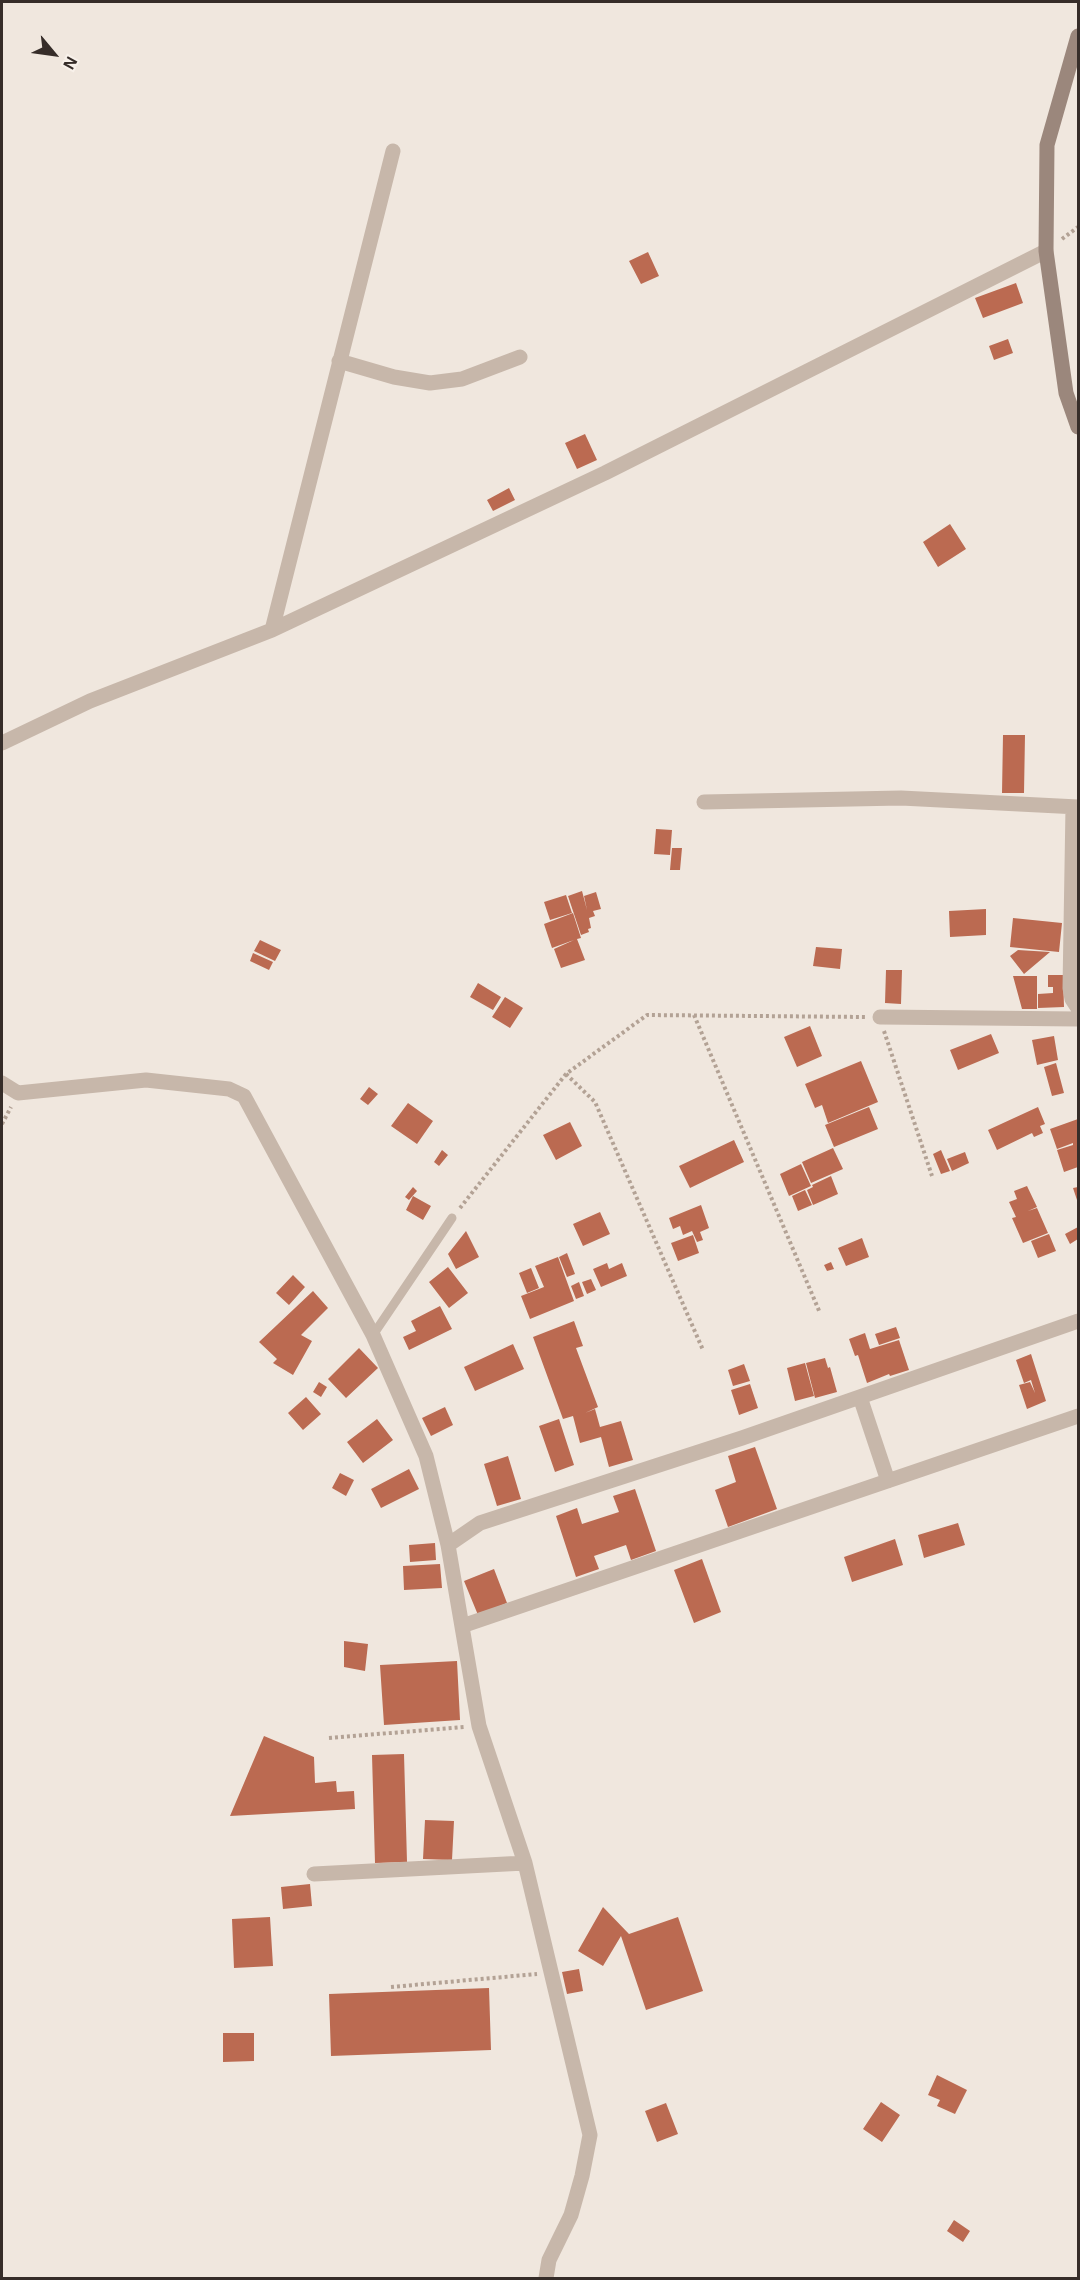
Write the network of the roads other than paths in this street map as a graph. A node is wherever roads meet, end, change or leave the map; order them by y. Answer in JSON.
{"nodes":[{"id":1,"x":1078,"y":36,"type":"edge"},
{"id":2,"x":393,"y":152,"type":"dead end"},
{"id":3,"x":1046,"y":251,"type":"junction"},
{"id":4,"x":520,"y":357,"type":"dead end"},
{"id":5,"x":339,"y":361,"type":"junction"},
{"id":6,"x":1078,"y":427,"type":"edge"},
{"id":7,"x":272,"y":630,"type":"junction"},
{"id":8,"x":2,"y":743,"type":"edge"},
{"id":9,"x":704,"y":802,"type":"dead end"},
{"id":10,"x":1076,"y":807,"type":"edge"},
{"id":11,"x":1078,"y":1008,"type":"edge"},
{"id":12,"x":880,"y":1017,"type":"road end"},
{"id":13,"x":1078,"y":1019,"type":"edge"},
{"id":14,"x":2,"y":1083,"type":"edge"},
{"id":15,"x":452,"y":1218,"type":"road end"},
{"id":16,"x":1078,"y":1321,"type":"edge"},
{"id":17,"x":373,"y":1335,"type":"junction"},
{"id":18,"x":860,"y":1397,"type":"junction"},
{"id":19,"x":1078,"y":1416,"type":"edge"},
{"id":20,"x":888,"y":1481,"type":"junction"},
{"id":21,"x":448,"y":1545,"type":"junction"},
{"id":22,"x":462,"y":1626,"type":"junction"},
{"id":23,"x":525,"y":1863,"type":"junction"},
{"id":24,"x":314,"y":1874,"type":"dead end"},
{"id":25,"x":546,"y":2278,"type":"edge"}],
"edges":[{"from":1,"to":3,"type":"street"},
{"from":2,"to":5,"type":"street"},
{"from":3,"to":6,"type":"street"},
{"from":3,"to":7,"type":"street"},
{"from":4,"to":5,"type":"street"},
{"from":5,"to":7,"type":"street"},
{"from":7,"to":8,"type":"street"},
{"from":9,"to":10,"type":"street"},
{"from":10,"to":11,"type":"street"},
{"from":12,"to":13,"type":"street"},
{"from":14,"to":17,"type":"street"},
{"from":15,"to":17,"type":"lane"},
{"from":16,"to":18,"type":"street"},
{"from":17,"to":21,"type":"street"},
{"from":18,"to":20,"type":"street"},
{"from":18,"to":21,"type":"street"},
{"from":19,"to":20,"type":"street"},
{"from":20,"to":22,"type":"street"},
{"from":21,"to":22,"type":"street"},
{"from":22,"to":23,"type":"street"},
{"from":23,"to":24,"type":"street"},
{"from":23,"to":25,"type":"street"}]}
